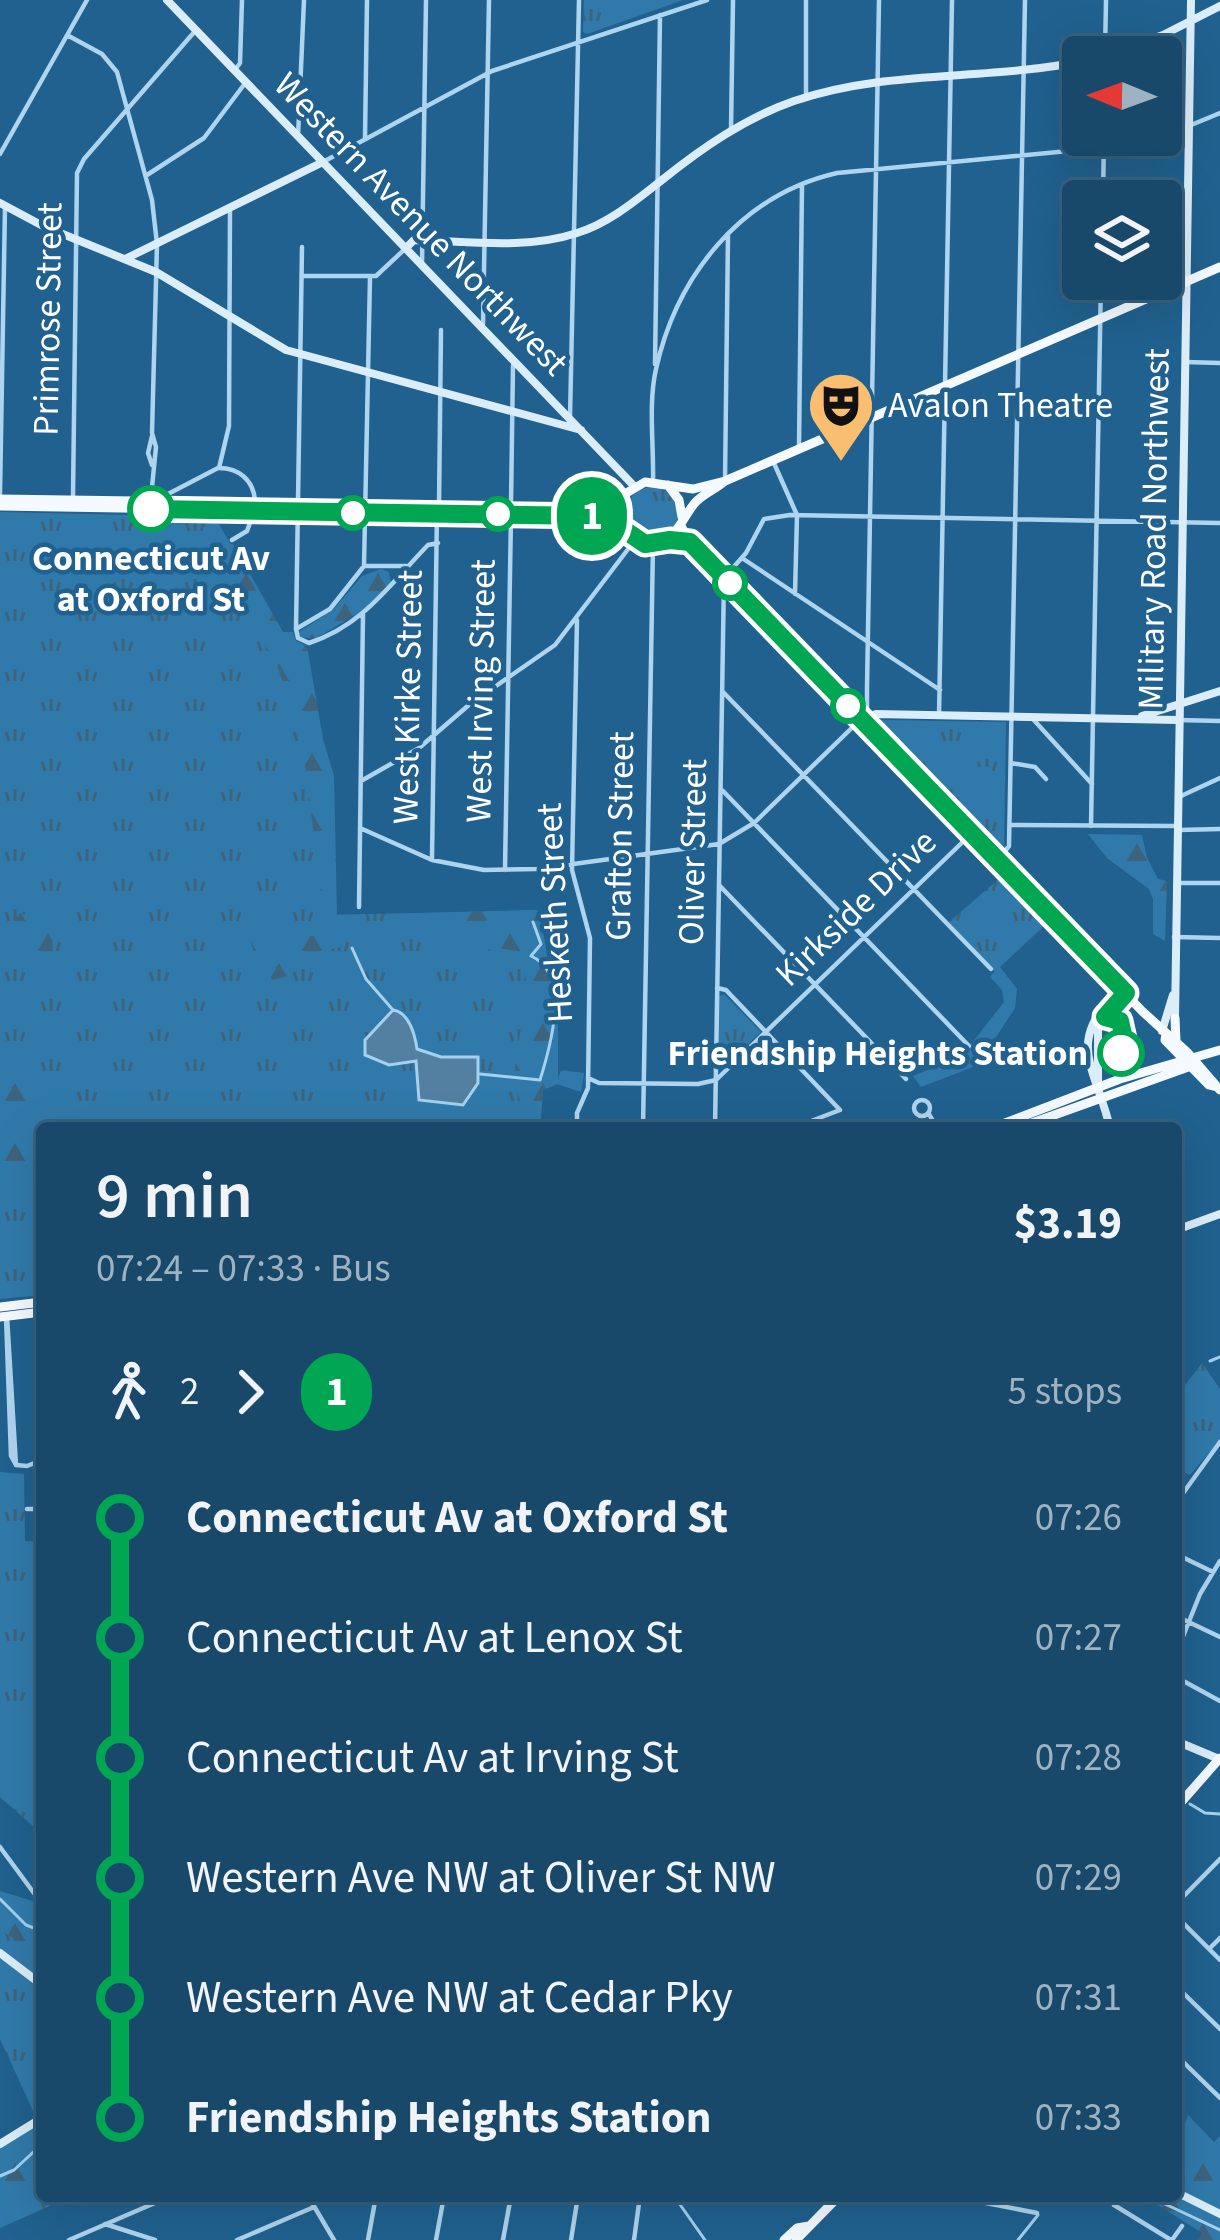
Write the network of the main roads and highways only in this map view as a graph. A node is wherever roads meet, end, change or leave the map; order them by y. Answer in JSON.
{"nodes":[{"id":1,"x":166,"y":0,"type":"edge"},
{"id":2,"x":1191,"y":0,"type":"edge"},
{"id":3,"x":1220,"y":6,"type":"edge"},
{"id":4,"x":1191,"y":22,"type":"junction"},
{"id":5,"x":1155,"y":36,"type":"edge"},
{"id":6,"x":1062,"y":64,"type":"edge"},
{"id":7,"x":323,"y":162,"type":"junction"},
{"id":8,"x":2,"y":204,"type":"edge"},
{"id":9,"x":406,"y":248,"type":"junction"},
{"id":10,"x":128,"y":258,"type":"junction"},
{"id":11,"x":1220,"y":267,"type":"edge"},
{"id":12,"x":1186,"y":281,"type":"junction"},
{"id":13,"x":582,"y":430,"type":"junction"},
{"id":14,"x":725,"y":481,"type":"junction"},
{"id":15,"x":668,"y":485,"type":"junction"},
{"id":16,"x":631,"y":490,"type":"junction"},
{"id":17,"x":0,"y":500,"type":"edge"},
{"id":18,"x":511,"y":511,"type":"junction"},
{"id":19,"x":682,"y":524,"type":"junction"},
{"id":20,"x":630,"y":536,"type":"junction"},
{"id":21,"x":670,"y":540,"type":"junction"},
{"id":22,"x":690,"y":542,"type":"junction"},
{"id":23,"x":1220,"y":691,"type":"edge"},
{"id":24,"x":1173,"y":709,"type":"junction"},
{"id":25,"x":1137,"y":717,"type":"junction"},
{"id":26,"x":861,"y":719,"type":"junction"},
{"id":27,"x":1178,"y":720,"type":"junction"},
{"id":28,"x":1174,"y":987,"type":"junction"},
{"id":29,"x":1124,"y":990,"type":"junction"},
{"id":30,"x":1174,"y":1018,"type":"joint"},
{"id":31,"x":1167,"y":1033,"type":"junction"},
{"id":32,"x":1220,"y":1050,"type":"edge"},
{"id":33,"x":1088,"y":1062,"type":"junction"},
{"id":34,"x":1190,"y":1062,"type":"junction"},
{"id":35,"x":1097,"y":1070,"type":"junction"},
{"id":36,"x":1219,"y":1089,"type":"edge"},
{"id":37,"x":1100,"y":1092,"type":"junction"},
{"id":38,"x":1010,"y":1122,"type":"edge"},
{"id":39,"x":1032,"y":1122,"type":"edge"},
{"id":40,"x":1108,"y":1122,"type":"edge"},
{"id":41,"x":1220,"y":1214,"type":"edge"},
{"id":42,"x":1182,"y":1228,"type":"edge"},
{"id":43,"x":36,"y":1304,"type":"edge"},
{"id":44,"x":3,"y":1312,"type":"edge"},
{"id":45,"x":36,"y":1312,"type":"edge"},
{"id":46,"x":1182,"y":1743,"type":"edge"},
{"id":47,"x":1220,"y":1759,"type":"edge"},
{"id":48,"x":1182,"y":1801,"type":"edge"},
{"id":49,"x":0,"y":1953,"type":"edge"},
{"id":50,"x":36,"y":1980,"type":"edge"},
{"id":51,"x":36,"y":2122,"type":"edge"},
{"id":52,"x":1,"y":2143,"type":"edge"},
{"id":53,"x":1182,"y":2195,"type":"edge"},
{"id":54,"x":832,"y":2202,"type":"edge"},
{"id":55,"x":1220,"y":2214,"type":"edge"},
{"id":56,"x":809,"y":2226,"type":"junction"},
{"id":57,"x":784,"y":2240,"type":"edge"},
{"id":58,"x":796,"y":2240,"type":"edge"}],
"edges":[{"from":1,"to":7,"type":"main road","name":"Western Avenue Northwest"},
{"from":2,"to":4,"type":"main road","name":"Military Road Northwest"},
{"from":3,"to":4,"type":"main road"},
{"from":4,"to":5,"type":"main road"},
{"from":4,"to":12,"type":"main road","name":"Military Road Northwest"},
{"from":6,"to":9,"type":"main road"},
{"from":7,"to":9,"type":"main road","name":"Western Avenue Northwest"},
{"from":7,"to":10,"type":"main road"},
{"from":8,"to":10,"type":"main road"},
{"from":9,"to":13,"type":"main road","name":"Western Avenue Northwest"},
{"from":10,"to":13,"type":"main road"},
{"from":11,"to":12,"type":"main road"},
{"from":12,"to":14,"type":"main road"},
{"from":12,"to":24,"type":"main road","name":"Military Road Northwest"},
{"from":13,"to":16,"type":"main road","name":"Western Avenue Northwest"},
{"from":14,"to":15,"type":"main road"},
{"from":14,"to":19,"type":"main road"},
{"from":15,"to":16,"type":"main road"},
{"from":15,"to":19,"type":"main road"},
{"from":16,"to":18,"type":"main road"},
{"from":16,"to":20,"type":"main road"},
{"from":17,"to":18,"type":"main road"},
{"from":18,"to":20,"type":"main road"},
{"from":19,"to":21,"type":"main road"},
{"from":19,"to":22,"type":"main road"},
{"from":20,"to":21,"type":"main road"},
{"from":21,"to":22,"type":"main road"},
{"from":22,"to":26,"type":"main road"},
{"from":23,"to":24,"type":"main road"},
{"from":24,"to":25,"type":"main road"},
{"from":24,"to":27,"type":"main road","name":"Military Road Northwest"},
{"from":25,"to":26,"type":"main road"},
{"from":25,"to":27,"type":"main road"},
{"from":26,"to":29,"type":"main road"},
{"from":27,"to":28,"type":"main road","name":"Military Road Northwest"},
{"from":28,"to":30,"type":"main road","name":"Military Road Northwest"},
{"from":28,"to":31,"type":"main road","name":"Military Road Northwest"},
{"from":29,"to":31,"type":"main road"},
{"from":29,"to":33,"type":"main road"},
{"from":29,"to":35,"type":"main road"},
{"from":30,"to":31,"type":"main road"},
{"from":31,"to":34,"type":"main road"},
{"from":32,"to":34,"type":"main road"},
{"from":33,"to":35,"type":"main road"},
{"from":33,"to":37,"type":"main road"},
{"from":34,"to":36,"type":"main road"},
{"from":34,"to":37,"type":"main road"},
{"from":35,"to":37,"type":"main road"},
{"from":37,"to":38,"type":"main road"},
{"from":37,"to":39,"type":"main road"},
{"from":37,"to":40,"type":"main road"},
{"from":41,"to":42,"type":"main road"},
{"from":43,"to":44,"type":"main road"},
{"from":44,"to":45,"type":"main road"},
{"from":46,"to":47,"type":"main road"},
{"from":47,"to":48,"type":"main road"},
{"from":49,"to":50,"type":"main road"},
{"from":51,"to":52,"type":"main road"},
{"from":53,"to":55,"type":"main road"},
{"from":54,"to":56,"type":"main road"},
{"from":56,"to":57,"type":"main road"},
{"from":56,"to":58,"type":"main road"}]}
